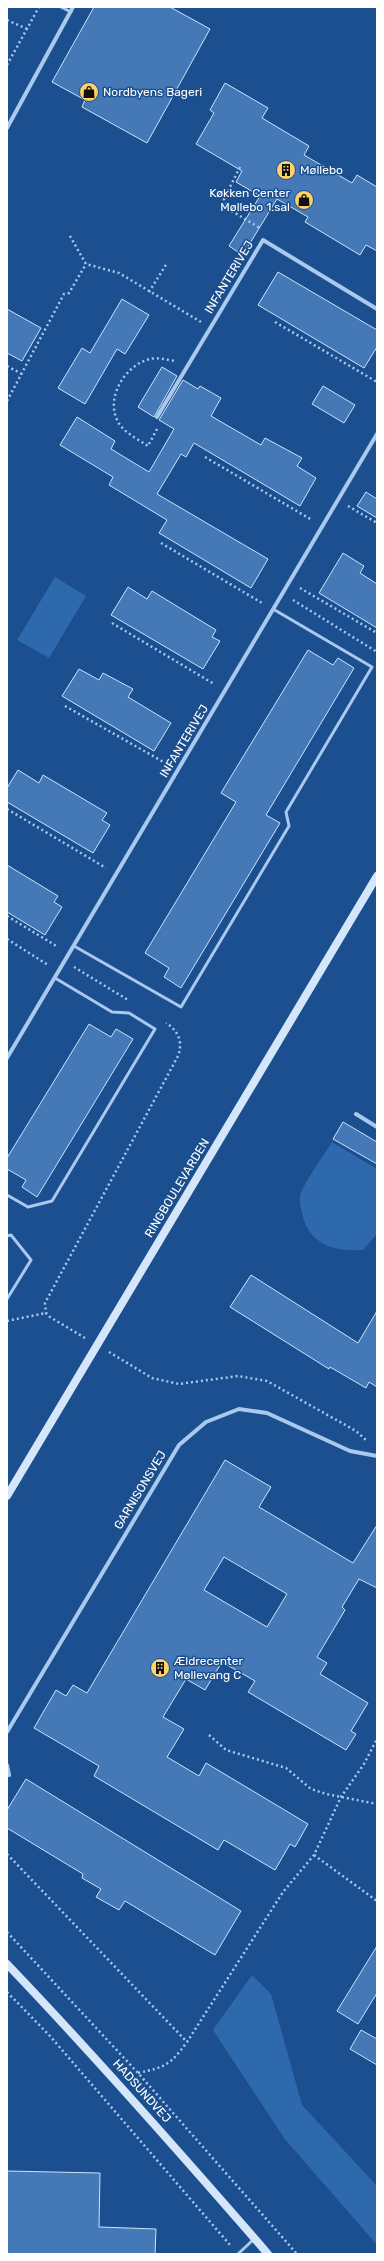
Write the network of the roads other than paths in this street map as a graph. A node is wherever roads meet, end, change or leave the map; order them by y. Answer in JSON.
{"nodes":[{"id":1,"x":61,"y":7,"type":"edge"},
{"id":2,"x":73,"y":7,"type":"edge"},
{"id":3,"x":71,"y":12,"type":"junction"},
{"id":4,"x":7,"y":128,"type":"edge"},
{"id":5,"x":377,"y":309,"type":"edge"},
{"id":6,"x":157,"y":417,"type":"road end"},
{"id":7,"x":377,"y":434,"type":"edge"},
{"id":8,"x":273,"y":609,"type":"junction"},
{"id":9,"x":377,"y":868,"type":"edge"},
{"id":10,"x":377,"y":876,"type":"edge"},
{"id":11,"x":367,"y":891,"type":"junction"},
{"id":12,"x":74,"y":946,"type":"junction"},
{"id":13,"x":55,"y":978,"type":"junction"},
{"id":14,"x":7,"y":1058,"type":"edge"},
{"id":15,"x":356,"y":1114,"type":"dead end"},
{"id":16,"x":377,"y":1127,"type":"edge"},
{"id":17,"x":7,"y":1195,"type":"edge"},
{"id":18,"x":7,"y":1236,"type":"edge"},
{"id":19,"x":7,"y":1300,"type":"edge"},
{"id":20,"x":377,"y":1456,"type":"edge"},
{"id":21,"x":7,"y":1496,"type":"edge"},
{"id":22,"x":7,"y":1732,"type":"edge"},
{"id":23,"x":7,"y":1765,"type":"edge"},
{"id":24,"x":9,"y":1775,"type":"dead end"},
{"id":25,"x":7,"y":1964,"type":"edge"},
{"id":26,"x":255,"y":2238,"type":"junction"},
{"id":27,"x":238,"y":2254,"type":"edge"},
{"id":28,"x":268,"y":2254,"type":"edge"}],
"edges":[{"from":1,"to":3,"type":"lane"},
{"from":2,"to":3,"type":"street"},
{"from":3,"to":4,"type":"street"},
{"from":5,"to":6,"type":"street","name":"INFANTERIVEJ"},
{"from":7,"to":8,"type":"street","name":"INFANTERIVEJ"},
{"from":8,"to":12,"type":"street","name":"INFANTERIVEJ"},
{"from":8,"to":12,"type":"lane"},
{"from":9,"to":11,"type":"main road","name":"RINGBOULEVARDEN"},
{"from":10,"to":11,"type":"main road","name":"RINGBOULEVARDEN"},
{"from":11,"to":21,"type":"main road","name":"RINGBOULEVARDEN"},
{"from":12,"to":13,"type":"street","name":"INFANTERIVEJ"},
{"from":13,"to":14,"type":"street","name":"INFANTERIVEJ"},
{"from":13,"to":17,"type":"lane"},
{"from":15,"to":16,"type":"street"},
{"from":18,"to":19,"type":"lane"},
{"from":20,"to":22,"type":"street","name":"GARNISONSVEJ"},
{"from":23,"to":24,"type":"street"},
{"from":25,"to":26,"type":"main road","name":"HADSUNDVEJ"},
{"from":26,"to":27,"type":"lane"},
{"from":26,"to":28,"type":"main road","name":"HADSUNDVEJ"}]}
